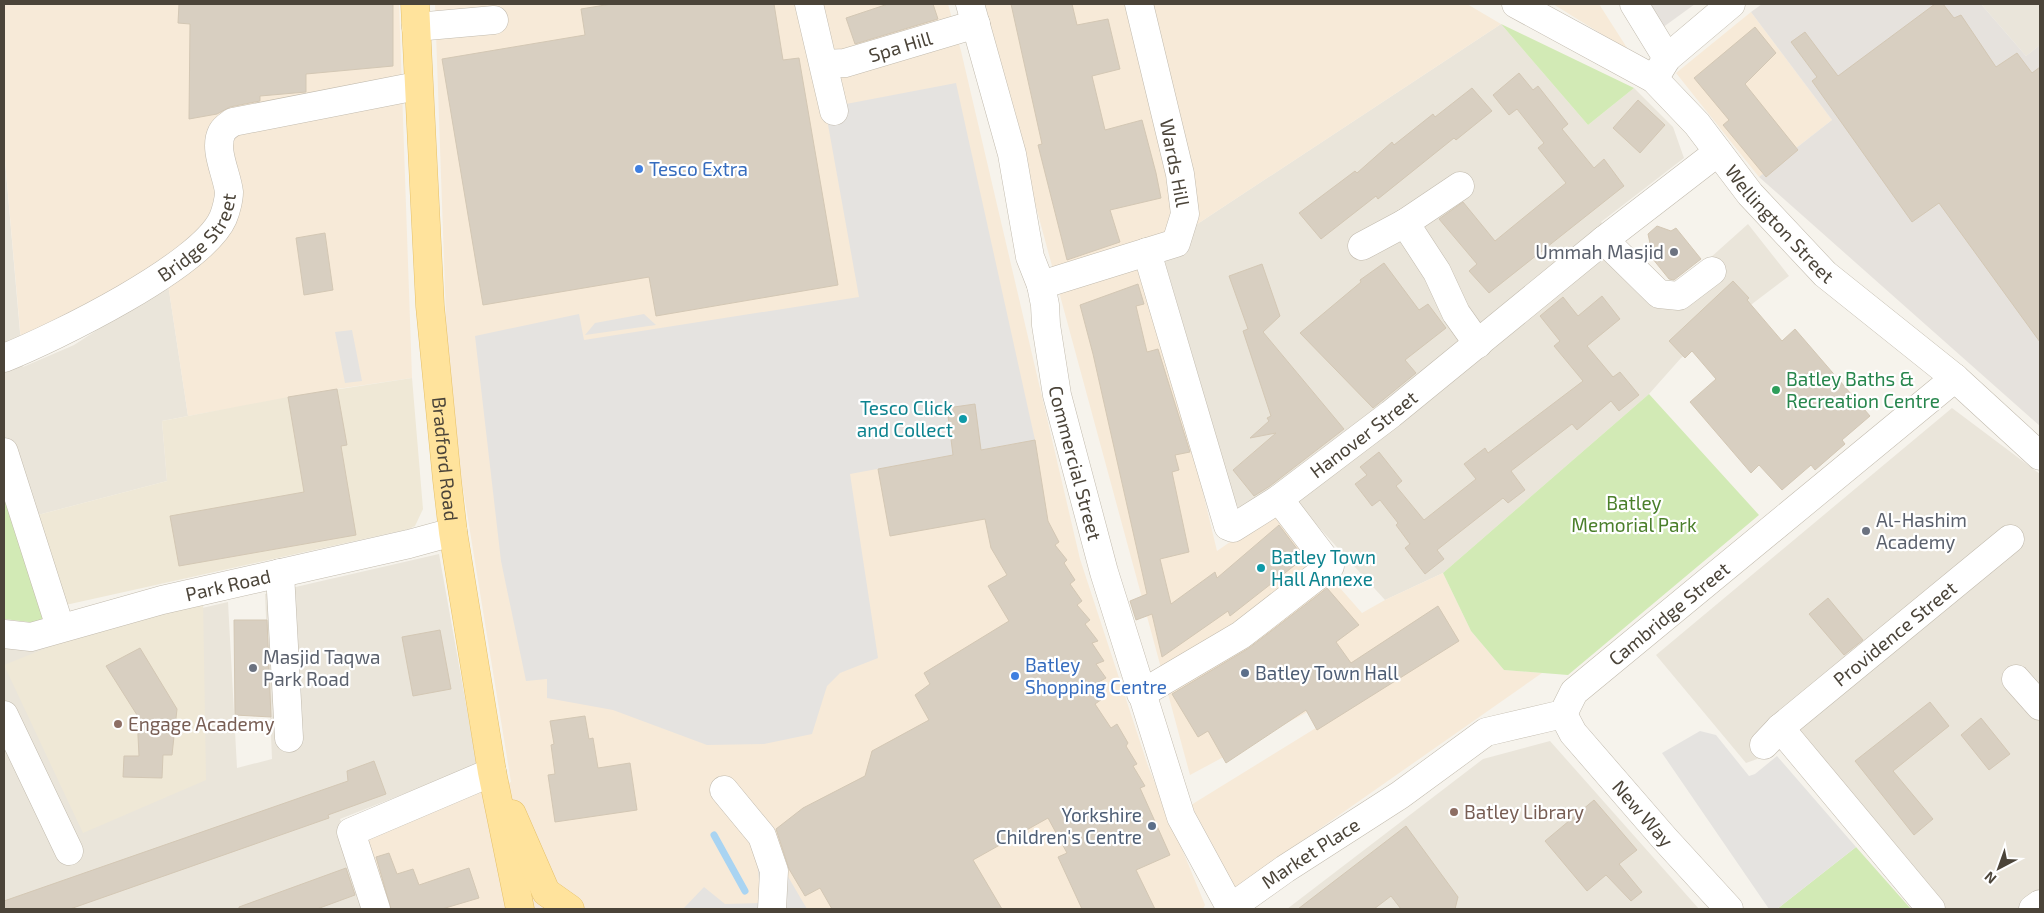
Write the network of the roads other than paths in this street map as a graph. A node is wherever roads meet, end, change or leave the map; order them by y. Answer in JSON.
{"nodes":[{"id":1,"x":810,"y":4,"type":"edge"},
{"id":2,"x":1139,"y":4,"type":"edge"},
{"id":3,"x":1516,"y":4,"type":"edge"},
{"id":4,"x":1634,"y":4,"type":"edge"},
{"id":5,"x":1731,"y":4,"type":"edge"},
{"id":6,"x":973,"y":14,"type":"edge"},
{"id":7,"x":415,"y":16,"type":"edge"},
{"id":8,"x":494,"y":20,"type":"dead end"},
{"id":9,"x":824,"y":64,"type":"junction"},
{"id":10,"x":1660,"y":68,"type":"junction"},
{"id":11,"x":418,"y":86,"type":"junction"},
{"id":12,"x":834,"y":110,"type":"dead end"},
{"id":13,"x":1718,"y":152,"type":"junction"},
{"id":14,"x":1460,"y":186,"type":"dead end"},
{"id":15,"x":1405,"y":223,"type":"junction"},
{"id":16,"x":1604,"y":240,"type":"junction"},
{"id":17,"x":1362,"y":246,"type":"dead end"},
{"id":18,"x":1147,"y":252,"type":"junction"},
{"id":19,"x":1712,"y":271,"type":"dead end"},
{"id":20,"x":1041,"y":285,"type":"junction"},
{"id":21,"x":1478,"y":344,"type":"junction"},
{"id":22,"x":4,"y":358,"type":"edge"},
{"id":23,"x":1955,"y":378,"type":"junction"},
{"id":24,"x":4,"y":452,"type":"edge"},
{"id":25,"x":2040,"y":456,"type":"edge"},
{"id":26,"x":1278,"y":499,"type":"junction"},
{"id":27,"x":452,"y":532,"type":"junction"},
{"id":28,"x":2010,"y":538,"type":"dead end"},
{"id":29,"x":280,"y":573,"type":"junction"},
{"id":30,"x":60,"y":627,"type":"junction"},
{"id":31,"x":4,"y":634,"type":"edge"},
{"id":32,"x":2016,"y":679,"type":"dead end"},
{"id":33,"x":1142,"y":694,"type":"junction"},
{"id":34,"x":2040,"y":706,"type":"edge"},
{"id":35,"x":1563,"y":714,"type":"junction"},
{"id":36,"x":4,"y":715,"type":"edge"},
{"id":37,"x":289,"y":738,"type":"dead end"},
{"id":38,"x":492,"y":772,"type":"junction"},
{"id":39,"x":724,"y":790,"type":"dead end"},
{"id":40,"x":69,"y":851,"type":"dead end"},
{"id":41,"x":2040,"y":904,"type":"edge"},
{"id":42,"x":516,"y":908,"type":"edge"},
{"id":43,"x":376,"y":909,"type":"edge"},
{"id":44,"x":570,"y":909,"type":"edge"},
{"id":45,"x":772,"y":909,"type":"edge"},
{"id":46,"x":1230,"y":909,"type":"edge"},
{"id":47,"x":1728,"y":909,"type":"edge"},
{"id":48,"x":1931,"y":909,"type":"edge"},
{"id":49,"x":2033,"y":909,"type":"edge"}],
"edges":[{"from":1,"to":9,"type":"street"},
{"from":2,"to":18,"type":"street","name":"Wards Hill"},
{"from":3,"to":10,"type":"street","name":"Wellington Street"},
{"from":4,"to":10,"type":"street"},
{"from":5,"to":10,"type":"street"},
{"from":6,"to":9,"type":"street","name":"Spa Hill"},
{"from":6,"to":20,"type":"street","name":"Commercial Street"},
{"from":7,"to":8,"type":"street"},
{"from":7,"to":11,"type":"main road","name":"Bradford Road"},
{"from":9,"to":12,"type":"street"},
{"from":10,"to":13,"type":"street","name":"Wellington Street"},
{"from":11,"to":22,"type":"street","name":"Bridge Street"},
{"from":11,"to":27,"type":"main road","name":"Bradford Road"},
{"from":13,"to":16,"type":"street","name":"Hanover Street"},
{"from":13,"to":23,"type":"street","name":"Wellington Street"},
{"from":14,"to":15,"type":"street"},
{"from":15,"to":17,"type":"street"},
{"from":15,"to":21,"type":"street"},
{"from":16,"to":19,"type":"street"},
{"from":16,"to":21,"type":"street","name":"Hanover Street"},
{"from":18,"to":20,"type":"street","name":"Wards Hill"},
{"from":18,"to":26,"type":"street","name":"Hanover Street"},
{"from":20,"to":33,"type":"street","name":"Commercial Street"},
{"from":21,"to":26,"type":"street","name":"Hanover Street"},
{"from":23,"to":25,"type":"street","name":"Wellington Street"},
{"from":23,"to":35,"type":"street","name":"Cambridge Street"},
{"from":24,"to":30,"type":"street"},
{"from":26,"to":33,"type":"street"},
{"from":27,"to":29,"type":"street","name":"Park Road"},
{"from":27,"to":38,"type":"main road","name":"Bradford Road"},
{"from":28,"to":48,"type":"street","name":"Providence Street"},
{"from":29,"to":30,"type":"street","name":"Park Road"},
{"from":29,"to":37,"type":"street"},
{"from":30,"to":31,"type":"street","name":"Park Road"},
{"from":32,"to":34,"type":"street"},
{"from":33,"to":46,"type":"street","name":"Commercial Street"},
{"from":35,"to":46,"type":"street","name":"Market Place"},
{"from":35,"to":47,"type":"street","name":"New Way"},
{"from":36,"to":40,"type":"street"},
{"from":38,"to":42,"type":"main road","name":"Bradford Road"},
{"from":38,"to":43,"type":"street"},
{"from":38,"to":44,"type":"main road"},
{"from":39,"to":45,"type":"street"},
{"from":41,"to":49,"type":"street"}]}
